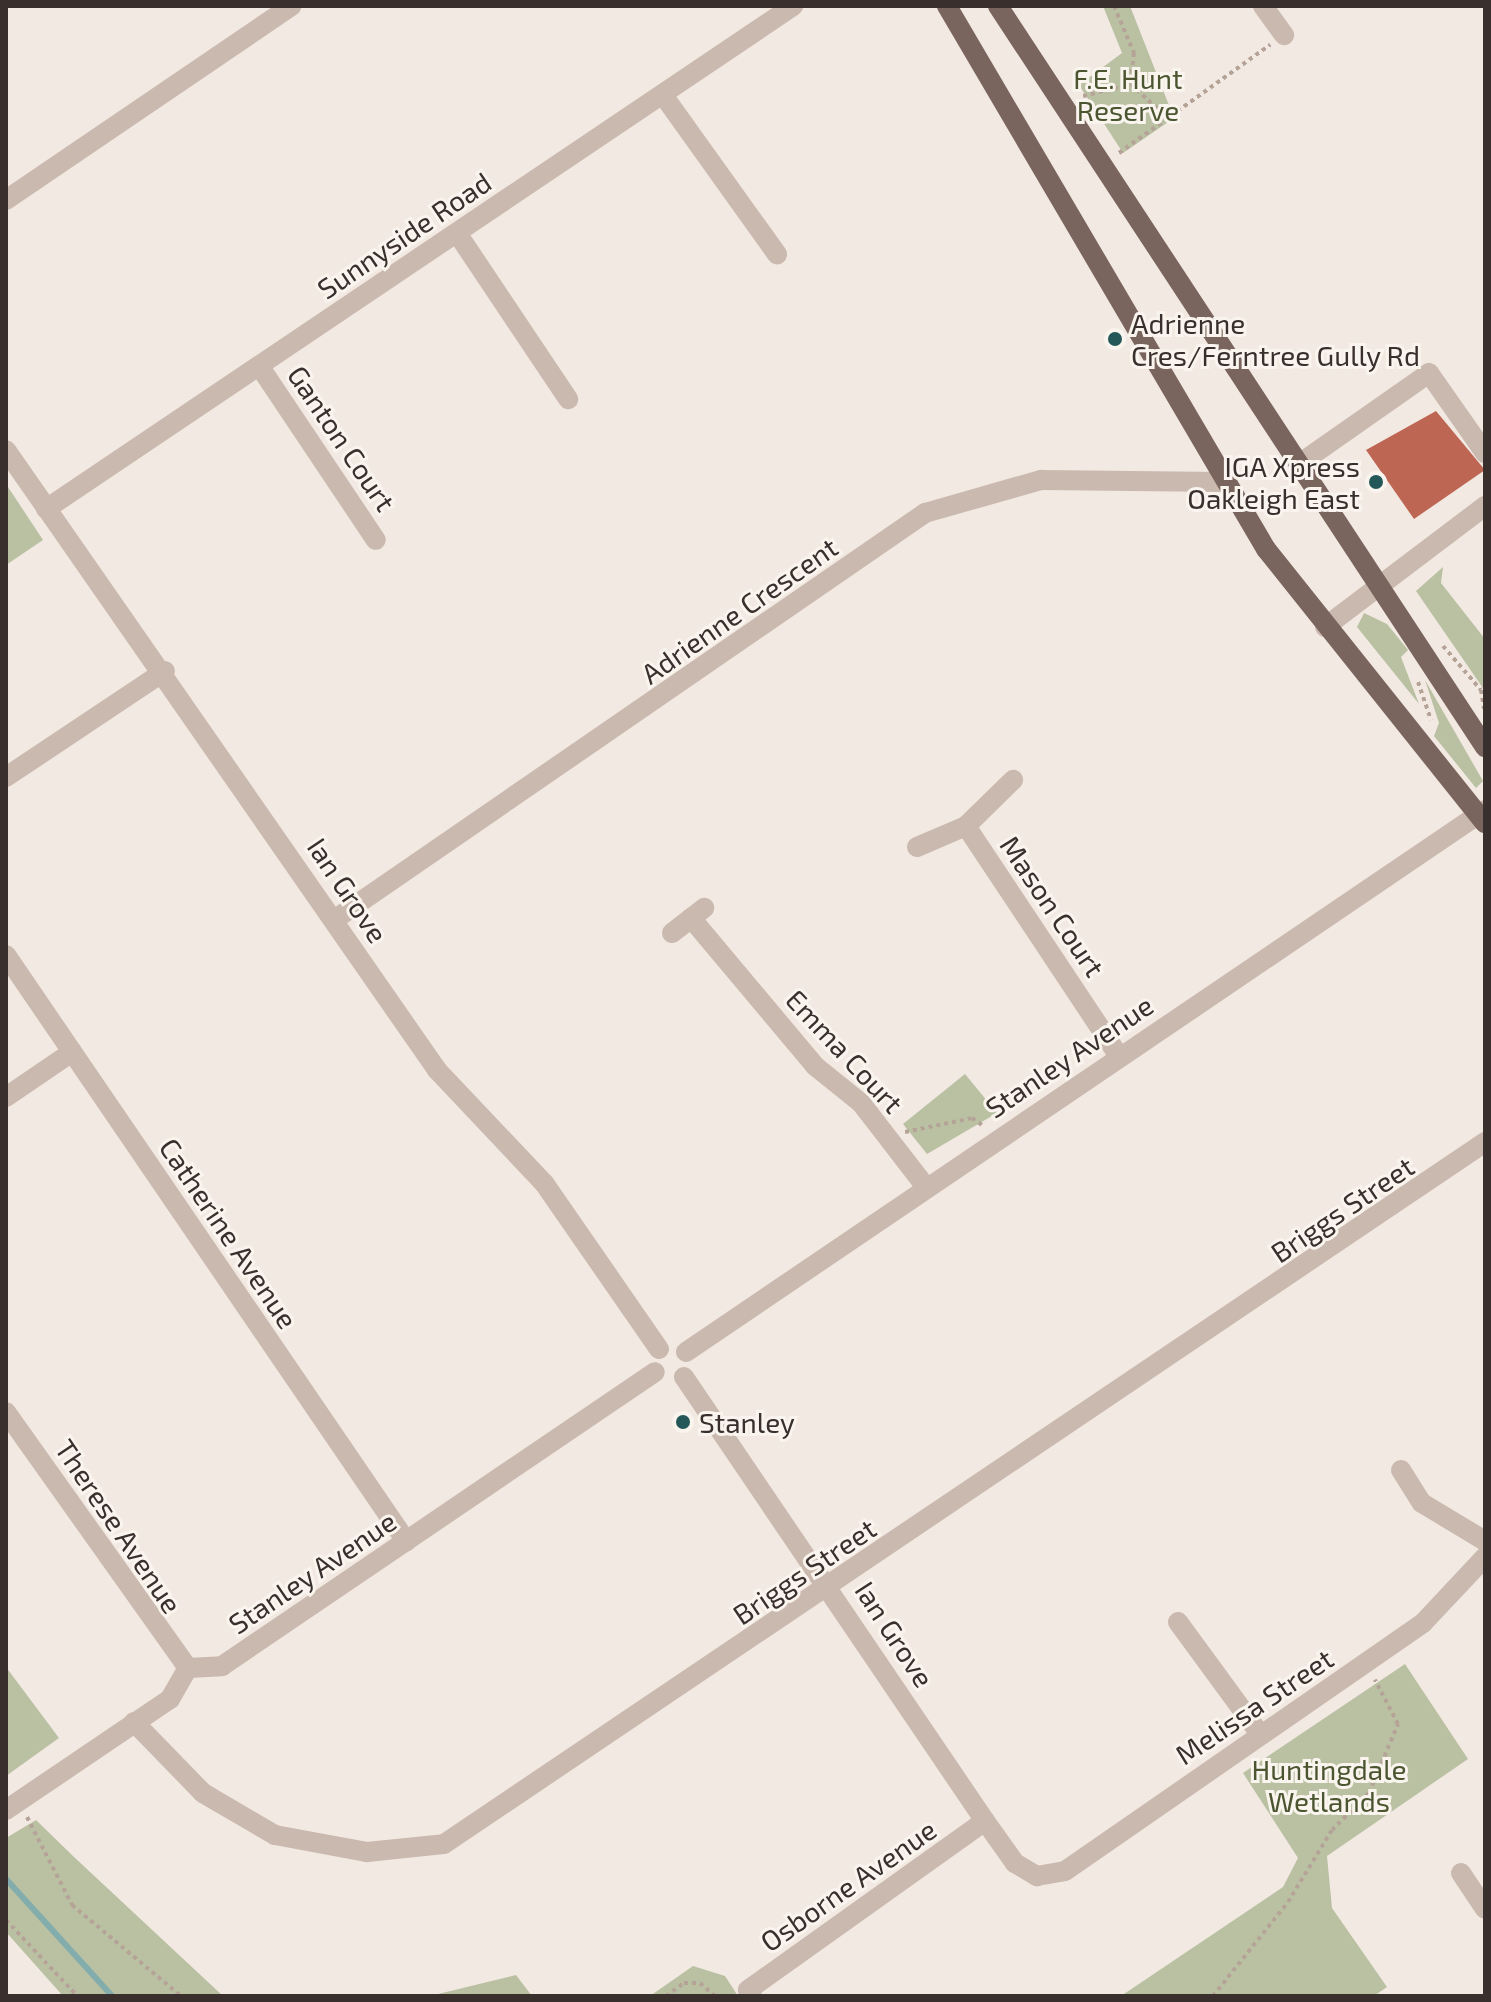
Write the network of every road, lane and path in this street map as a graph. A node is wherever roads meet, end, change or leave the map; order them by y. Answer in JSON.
{"nodes":[{"id":1,"x":291,"y":6,"type":"edge"},
{"id":2,"x":793,"y":6,"type":"edge"},
{"id":3,"x":947,"y":6,"type":"edge"},
{"id":4,"x":998,"y":6,"type":"edge"},
{"id":5,"x":1114,"y":6,"type":"edge"},
{"id":6,"x":1263,"y":6,"type":"edge"},
{"id":7,"x":1284,"y":35,"type":"joint"},
{"id":8,"x":1131,"y":84,"type":"junction"},
{"id":9,"x":663,"y":95,"type":"junction"},
{"id":10,"x":1083,"y":96,"type":"dead end"},
{"id":11,"x":1165,"y":116,"type":"junction"},
{"id":12,"x":1119,"y":153,"type":"dead end"},
{"id":13,"x":6,"y":200,"type":"edge"},
{"id":14,"x":457,"y":233,"type":"junction"},
{"id":15,"x":777,"y":254,"type":"dead end"},
{"id":16,"x":260,"y":367,"type":"junction"},
{"id":17,"x":568,"y":399,"type":"dead end"},
{"id":18,"x":6,"y":450,"type":"edge"},
{"id":19,"x":1485,"y":453,"type":"edge"},
{"id":20,"x":1302,"y":462,"type":"junction"},
{"id":21,"x":1222,"y":482,"type":"junction"},
{"id":22,"x":1485,"y":506,"type":"edge"},
{"id":23,"x":46,"y":509,"type":"junction"},
{"id":24,"x":376,"y":540,"type":"dead end"},
{"id":25,"x":1379,"y":586,"type":"junction"},
{"id":26,"x":1325,"y":627,"type":"junction"},
{"id":27,"x":1444,"y":645,"type":"dead end"},
{"id":28,"x":1413,"y":668,"type":"dead end"},
{"id":29,"x":165,"y":671,"type":"junction"},
{"id":30,"x":1485,"y":710,"type":"edge"},
{"id":31,"x":1431,"y":720,"type":"dead end"},
{"id":32,"x":1485,"y":747,"type":"edge"},
{"id":33,"x":6,"y":777,"type":"edge"},
{"id":34,"x":1013,"y":780,"type":"dead end"},
{"id":35,"x":1483,"y":816,"type":"edge"},
{"id":36,"x":966,"y":826,"type":"junction"},
{"id":37,"x":917,"y":847,"type":"dead end"},
{"id":38,"x":334,"y":920,"type":"junction"},
{"id":39,"x":672,"y":933,"type":"dead end"},
{"id":40,"x":6,"y":955,"type":"edge"},
{"id":41,"x":72,"y":1052,"type":"junction"},
{"id":42,"x":1119,"y":1056,"type":"junction"},
{"id":43,"x":6,"y":1097,"type":"edge"},
{"id":44,"x":982,"y":1125,"type":"dead end"},
{"id":45,"x":903,"y":1132,"type":"dead end"},
{"id":46,"x":1485,"y":1142,"type":"edge"},
{"id":47,"x":926,"y":1187,"type":"junction"},
{"id":48,"x":659,"y":1349,"type":"junction"},
{"id":49,"x":686,"y":1352,"type":"junction"},
{"id":50,"x":655,"y":1372,"type":"junction"},
{"id":51,"x":684,"y":1377,"type":"junction"},
{"id":52,"x":6,"y":1412,"type":"edge"},
{"id":53,"x":1401,"y":1470,"type":"dead end"},
{"id":54,"x":406,"y":1541,"type":"junction"},
{"id":55,"x":1485,"y":1541,"type":"edge"},
{"id":56,"x":1485,"y":1557,"type":"edge"},
{"id":57,"x":830,"y":1587,"type":"junction"},
{"id":58,"x":1178,"y":1622,"type":"dead end"},
{"id":59,"x":1366,"y":1663,"type":"junction"},
{"id":60,"x":188,"y":1668,"type":"junction"},
{"id":61,"x":134,"y":1722,"type":"junction"},
{"id":62,"x":1260,"y":1734,"type":"junction"},
{"id":63,"x":12,"y":1815,"type":"edge"},
{"id":64,"x":985,"y":1821,"type":"junction"},
{"id":65,"x":1461,"y":1873,"type":"dead end"},
{"id":66,"x":1037,"y":1876,"type":"joint"},
{"id":67,"x":1485,"y":1909,"type":"edge"},
{"id":68,"x":6,"y":1920,"type":"edge"},
{"id":69,"x":77,"y":1996,"type":"edge"},
{"id":70,"x":181,"y":1996,"type":"edge"},
{"id":71,"x":666,"y":1996,"type":"edge"},
{"id":72,"x":715,"y":1996,"type":"edge"},
{"id":73,"x":752,"y":1996,"type":"edge"},
{"id":74,"x":1213,"y":1996,"type":"edge"}],
"edges":[{"from":1,"to":13,"type":"street"},
{"from":2,"to":9,"type":"street","name":"Sunnyside Road"},
{"from":3,"to":21,"type":"main road"},
{"from":4,"to":20,"type":"main road"},
{"from":5,"to":8,"type":"path"},
{"from":6,"to":7,"type":"street"},
{"from":7,"to":11,"type":"path"},
{"from":8,"to":10,"type":"path"},
{"from":8,"to":11,"type":"path"},
{"from":9,"to":14,"type":"street","name":"Sunnyside Road"},
{"from":9,"to":15,"type":"street"},
{"from":11,"to":12,"type":"path"},
{"from":14,"to":16,"type":"street","name":"Sunnyside Road"},
{"from":14,"to":17,"type":"street"},
{"from":16,"to":23,"type":"street","name":"Sunnyside Road"},
{"from":16,"to":24,"type":"street","name":"Ganton Court"},
{"from":18,"to":23,"type":"street","name":"Ian Grove"},
{"from":19,"to":20,"type":"street"},
{"from":20,"to":25,"type":"main road"},
{"from":21,"to":26,"type":"main road"},
{"from":21,"to":38,"type":"street","name":"Adrienne Crescent"},
{"from":22,"to":25,"type":"street"},
{"from":23,"to":29,"type":"street","name":"Ian Grove"},
{"from":25,"to":26,"type":"street"},
{"from":25,"to":32,"type":"main road"},
{"from":26,"to":35,"type":"main road"},
{"from":27,"to":30,"type":"path"},
{"from":28,"to":31,"type":"path"},
{"from":29,"to":33,"type":"street"},
{"from":29,"to":38,"type":"street","name":"Ian Grove"},
{"from":34,"to":36,"type":"street","name":"Mason Court"},
{"from":35,"to":42,"type":"street","name":"Stanley Avenue"},
{"from":36,"to":37,"type":"street","name":"Mason Court"},
{"from":36,"to":42,"type":"street","name":"Mason Court"},
{"from":38,"to":48,"type":"street","name":"Ian Grove"},
{"from":39,"to":47,"type":"street","name":"Emma Court"},
{"from":40,"to":41,"type":"street","name":"Catherine Avenue"},
{"from":41,"to":43,"type":"street"},
{"from":41,"to":54,"type":"street","name":"Catherine Avenue"},
{"from":42,"to":47,"type":"street","name":"Stanley Avenue"},
{"from":44,"to":45,"type":"path"},
{"from":46,"to":57,"type":"street","name":"Briggs Street"},
{"from":47,"to":49,"type":"street","name":"Stanley Avenue"},
{"from":48,"to":49,"type":"street"},
{"from":48,"to":50,"type":"street"},
{"from":49,"to":51,"type":"street"},
{"from":50,"to":51,"type":"street"},
{"from":50,"to":54,"type":"street","name":"Stanley Avenue"},
{"from":51,"to":57,"type":"street","name":"Ian Grove"},
{"from":52,"to":60,"type":"street","name":"Therese Avenue"},
{"from":53,"to":55,"type":"street"},
{"from":54,"to":60,"type":"street","name":"Stanley Avenue"},
{"from":56,"to":59,"type":"street","name":"Melissa Street"},
{"from":57,"to":61,"type":"street","name":"Briggs Street"},
{"from":57,"to":64,"type":"street","name":"Ian Grove"},
{"from":58,"to":62,"type":"street"},
{"from":59,"to":62,"type":"street","name":"Melissa Street"},
{"from":59,"to":74,"type":"path"},
{"from":60,"to":61,"type":"street"},
{"from":61,"to":63,"type":"street"},
{"from":62,"to":66,"type":"street","name":"Melissa Street"},
{"from":63,"to":70,"type":"path"},
{"from":64,"to":66,"type":"street","name":"Ian Grove"},
{"from":64,"to":73,"type":"street","name":"Osborne Avenue"},
{"from":65,"to":67,"type":"street"},
{"from":68,"to":69,"type":"path"},
{"from":71,"to":72,"type":"path"}]}
